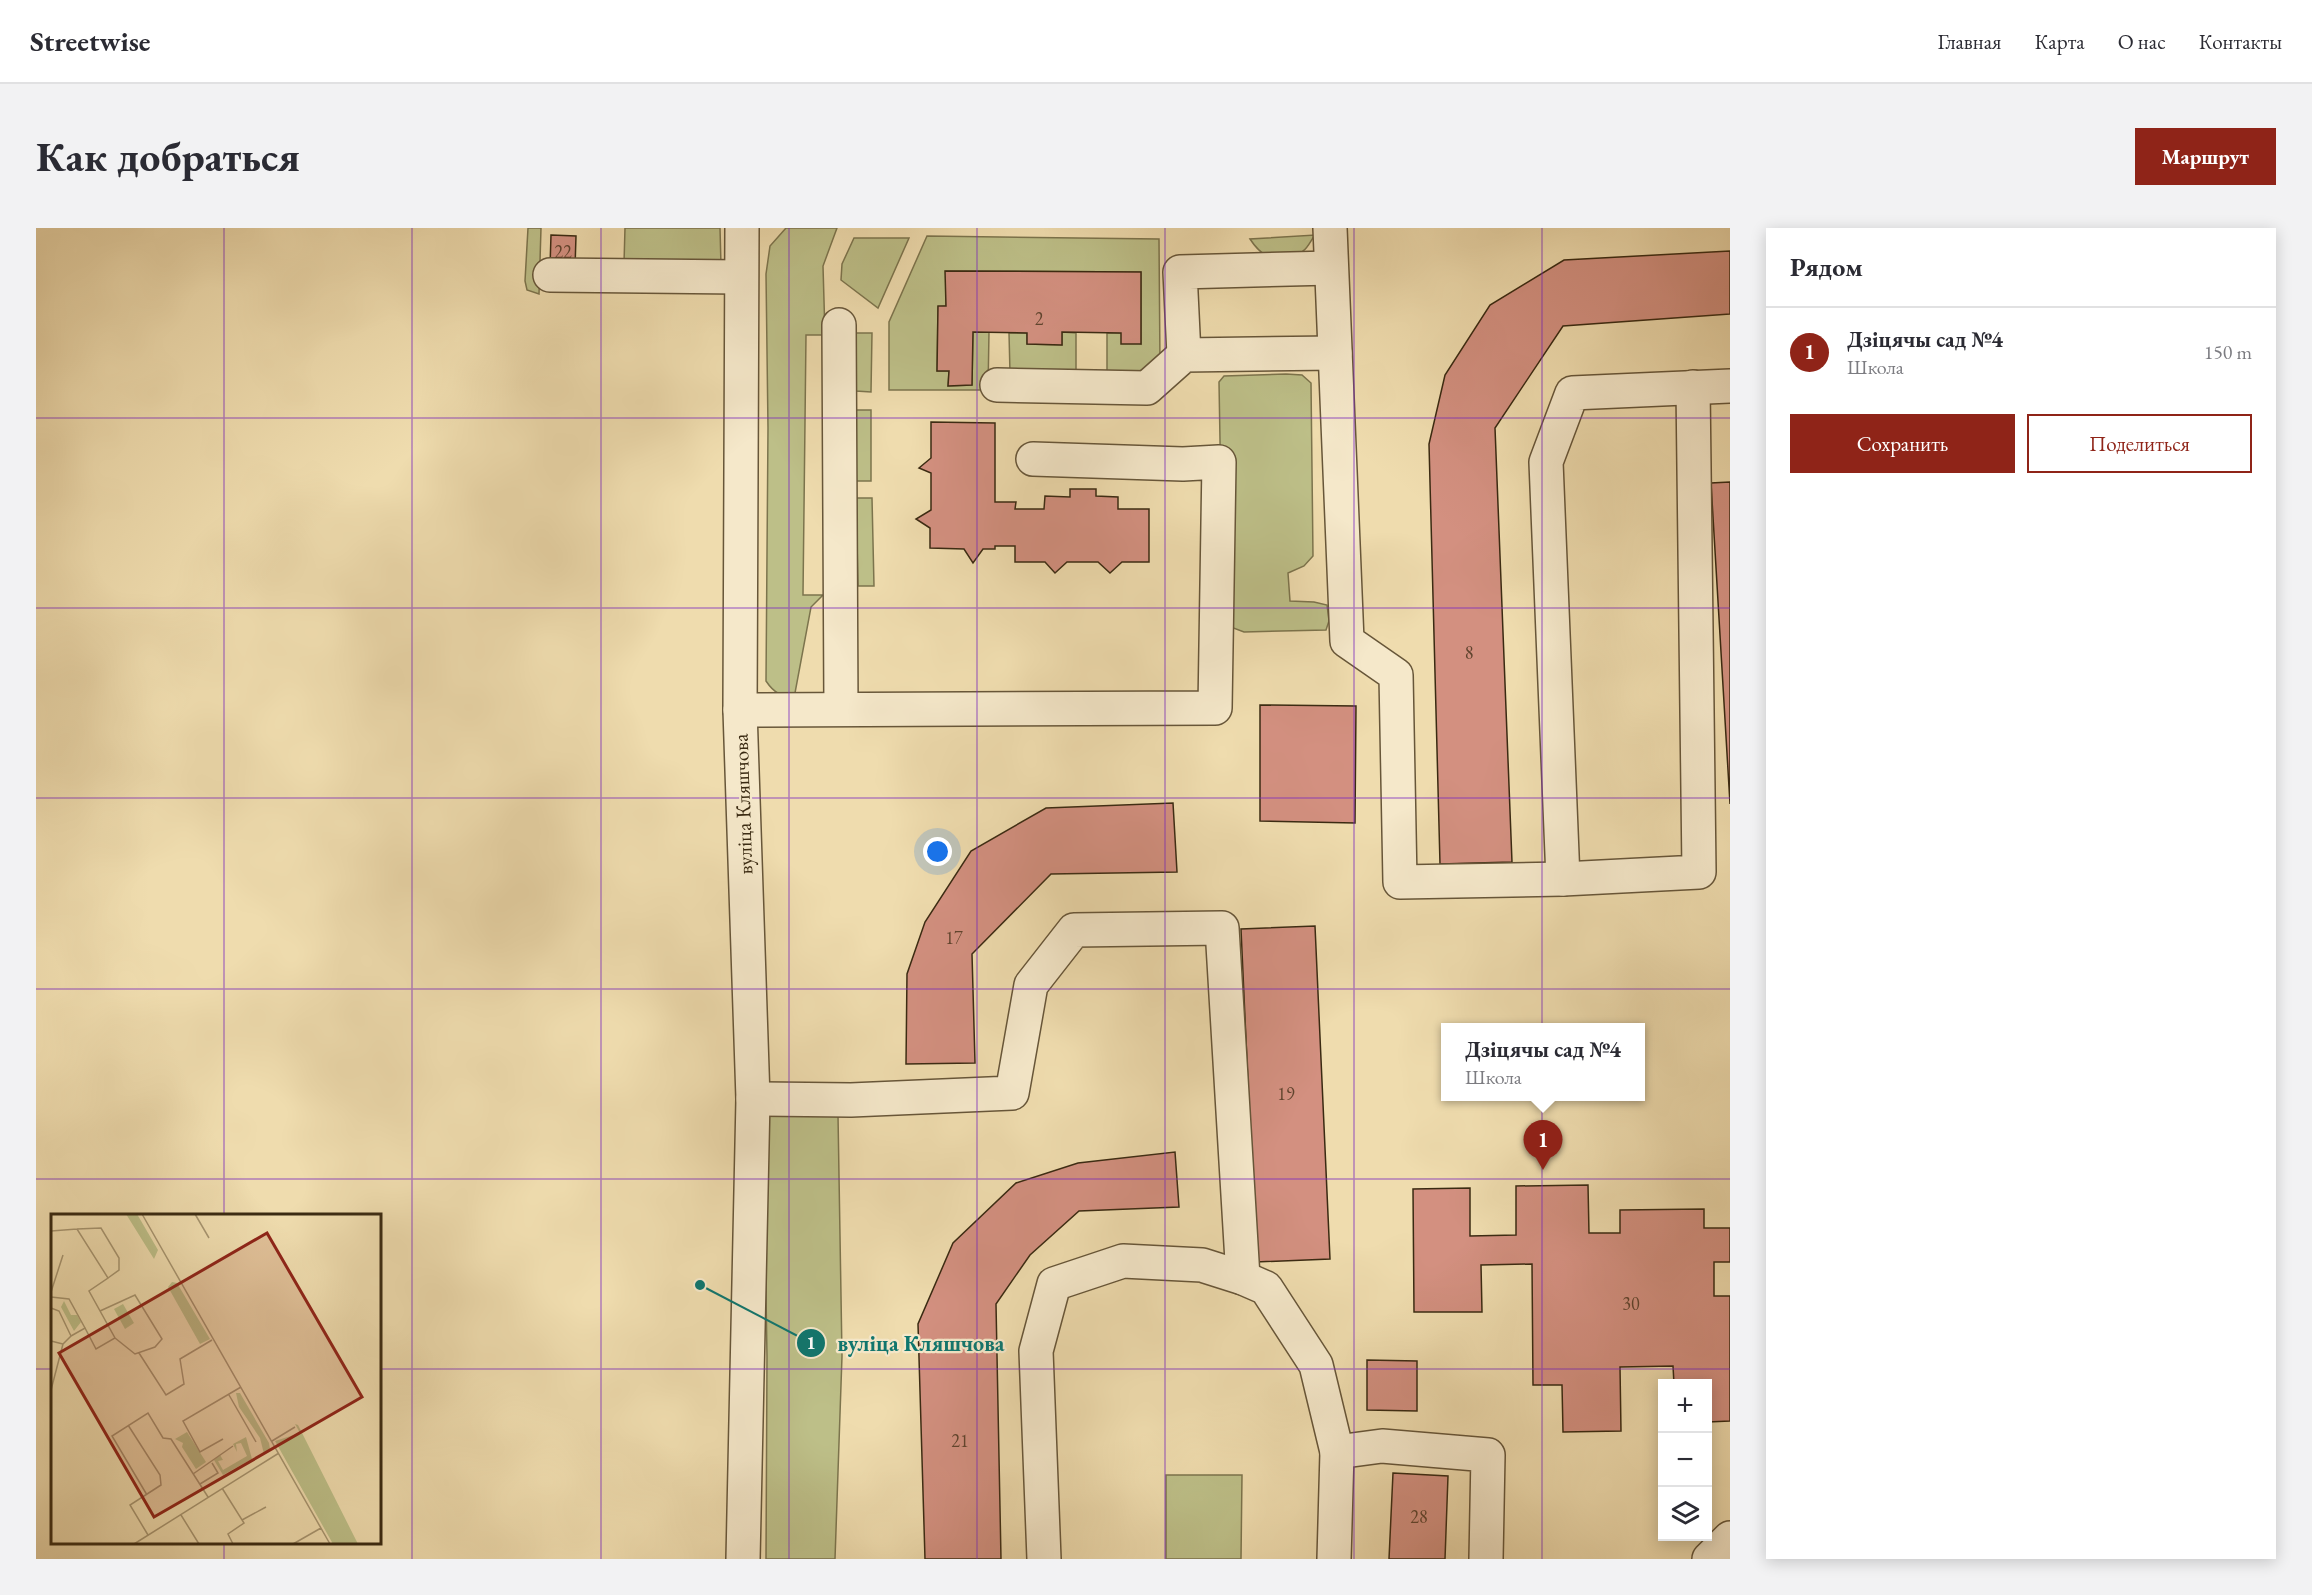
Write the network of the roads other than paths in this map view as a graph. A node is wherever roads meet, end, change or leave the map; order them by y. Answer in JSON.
{"nodes":[{"id":1,"x":742,"y":228,"type":"edge"},
{"id":2,"x":1330,"y":228,"type":"edge"},
{"id":3,"x":1331,"y":268,"type":"junction"},
{"id":4,"x":550,"y":275,"type":"dead end"},
{"id":5,"x":740,"y":277,"type":"junction"},
{"id":6,"x":839,"y":325,"type":"dead end"},
{"id":7,"x":1335,"y":353,"type":"junction"},
{"id":8,"x":1184,"y":356,"type":"junction"},
{"id":9,"x":997,"y":385,"type":"dead end"},
{"id":10,"x":1730,"y":386,"type":"edge"},
{"id":11,"x":1693,"y":387,"type":"junction"},
{"id":12,"x":1033,"y":459,"type":"dead end"},
{"id":13,"x":841,"y":708,"type":"junction"},
{"id":14,"x":740,"y":710,"type":"junction"},
{"id":15,"x":1563,"y":879,"type":"junction"},
{"id":16,"x":753,"y":1099,"type":"junction"},
{"id":17,"x":1243,"y":1278,"type":"junction"},
{"id":18,"x":1337,"y":1452,"type":"junction"},
{"id":19,"x":1730,"y":1538,"type":"edge"},
{"id":20,"x":743,"y":1559,"type":"edge"},
{"id":21,"x":1044,"y":1559,"type":"edge"},
{"id":22,"x":1334,"y":1559,"type":"edge"},
{"id":23,"x":1486,"y":1559,"type":"edge"},
{"id":24,"x":1709,"y":1559,"type":"edge"}],
"edges":[{"from":1,"to":5,"type":"street","name":"вуліца Кляшчова"},
{"from":2,"to":3,"type":"street"},
{"from":3,"to":7,"type":"street"},
{"from":3,"to":8,"type":"street"},
{"from":4,"to":5,"type":"street"},
{"from":5,"to":14,"type":"street","name":"вуліца Кляшчова"},
{"from":6,"to":13,"type":"street"},
{"from":7,"to":8,"type":"street"},
{"from":7,"to":15,"type":"street"},
{"from":8,"to":9,"type":"street"},
{"from":10,"to":11,"type":"street"},
{"from":11,"to":15,"type":"street"},
{"from":11,"to":15,"type":"street"},
{"from":12,"to":13,"type":"street"},
{"from":13,"to":14,"type":"street"},
{"from":14,"to":16,"type":"street","name":"вуліца Кляшчова"},
{"from":16,"to":17,"type":"street"},
{"from":16,"to":20,"type":"street","name":"вуліца Кляшчова"},
{"from":17,"to":18,"type":"street"},
{"from":17,"to":21,"type":"street"},
{"from":18,"to":22,"type":"street"},
{"from":18,"to":23,"type":"street"},
{"from":19,"to":24,"type":"street"}]}
